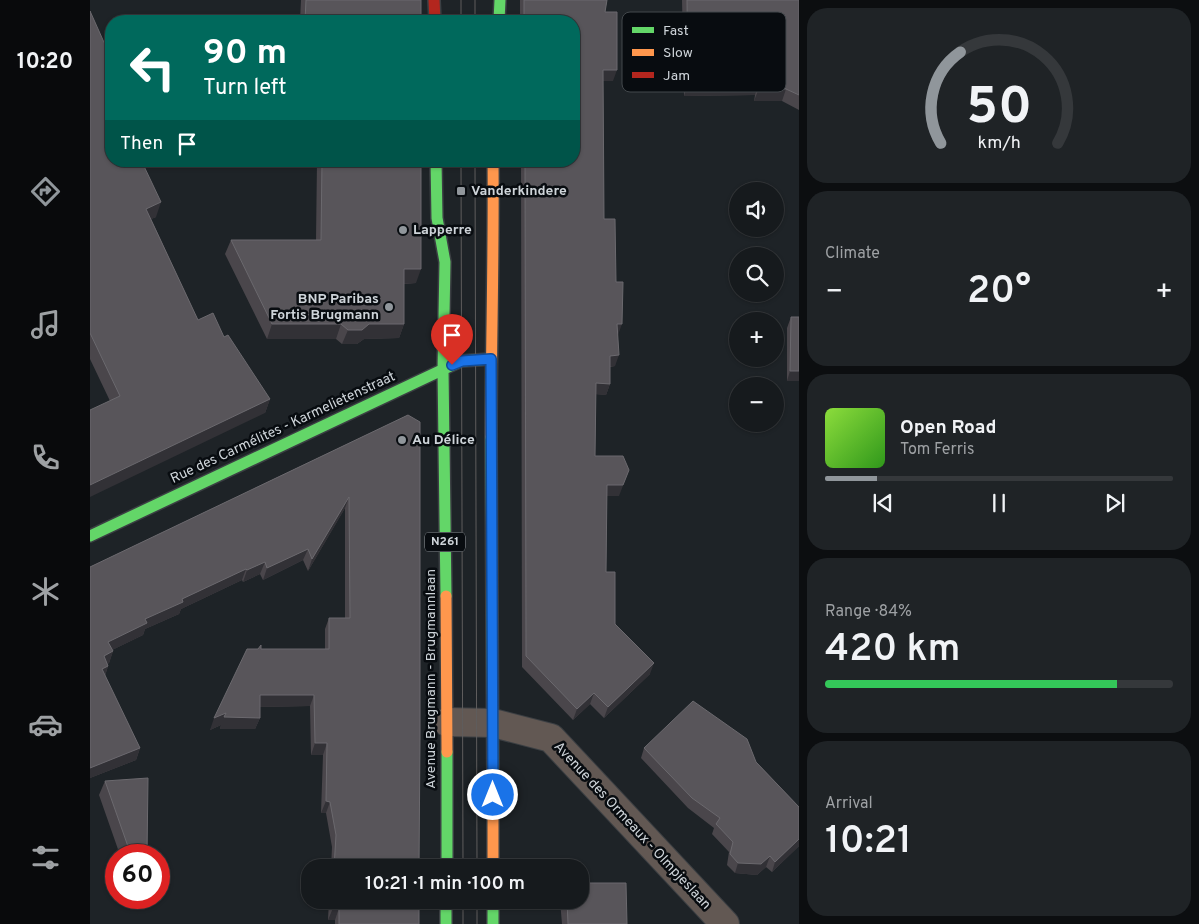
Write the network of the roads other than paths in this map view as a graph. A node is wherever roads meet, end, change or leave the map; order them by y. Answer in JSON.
{"nodes":[{"id":1,"x":434,"y":0,"type":"edge"},
{"id":2,"x":500,"y":0,"type":"edge"},
{"id":3,"x":434,"y":15,"type":"edge"},
{"id":4,"x":499,"y":15,"type":"edge"},
{"id":5,"x":436,"y":167,"type":"edge"},
{"id":6,"x":493,"y":167,"type":"edge"},
{"id":7,"x":491,"y":359,"type":"junction"},
{"id":8,"x":443,"y":369,"type":"junction"},
{"id":9,"x":90,"y":536,"type":"edge"},
{"id":10,"x":447,"y":722,"type":"junction"},
{"id":11,"x":493,"y":723,"type":"junction"},
{"id":12,"x":447,"y":859,"type":"edge"},
{"id":13,"x":493,"y":859,"type":"edge"},
{"id":14,"x":446,"y":909,"type":"edge"},
{"id":15,"x":493,"y":909,"type":"edge"},
{"id":16,"x":446,"y":924,"type":"edge"},
{"id":17,"x":493,"y":924,"type":"edge"},
{"id":18,"x":724,"y":924,"type":"edge"}],
"edges":[{"from":1,"to":3,"type":"main road"},
{"from":2,"to":4,"type":"main road"},
{"from":5,"to":8,"type":"main road","name":"Avenue Brugmann - Brugmannlaan","number":"N261"},
{"from":6,"to":7,"type":"main road"},
{"from":7,"to":8,"type":"main road","name":"Rue des Carmélites - Karmelietenstraat"},
{"from":7,"to":11,"type":"main road"},
{"from":8,"to":9,"type":"main road","name":"Rue des Carmélites - Karmelietenstraat"},
{"from":8,"to":10,"type":"main road","name":"Avenue Brugmann - Brugmannlaan","number":"N261"},
{"from":10,"to":11,"type":"street","name":"Avenue des Ormeaux - Olmpjeslaan"},
{"from":10,"to":12,"type":"main road","name":"Avenue Brugmann - Brugmannlaan","number":"N261"},
{"from":11,"to":13,"type":"main road"},
{"from":11,"to":18,"type":"street","name":"Avenue des Ormeaux - Olmpjeslaan"},
{"from":14,"to":16,"type":"main road"},
{"from":15,"to":17,"type":"main road"}]}
